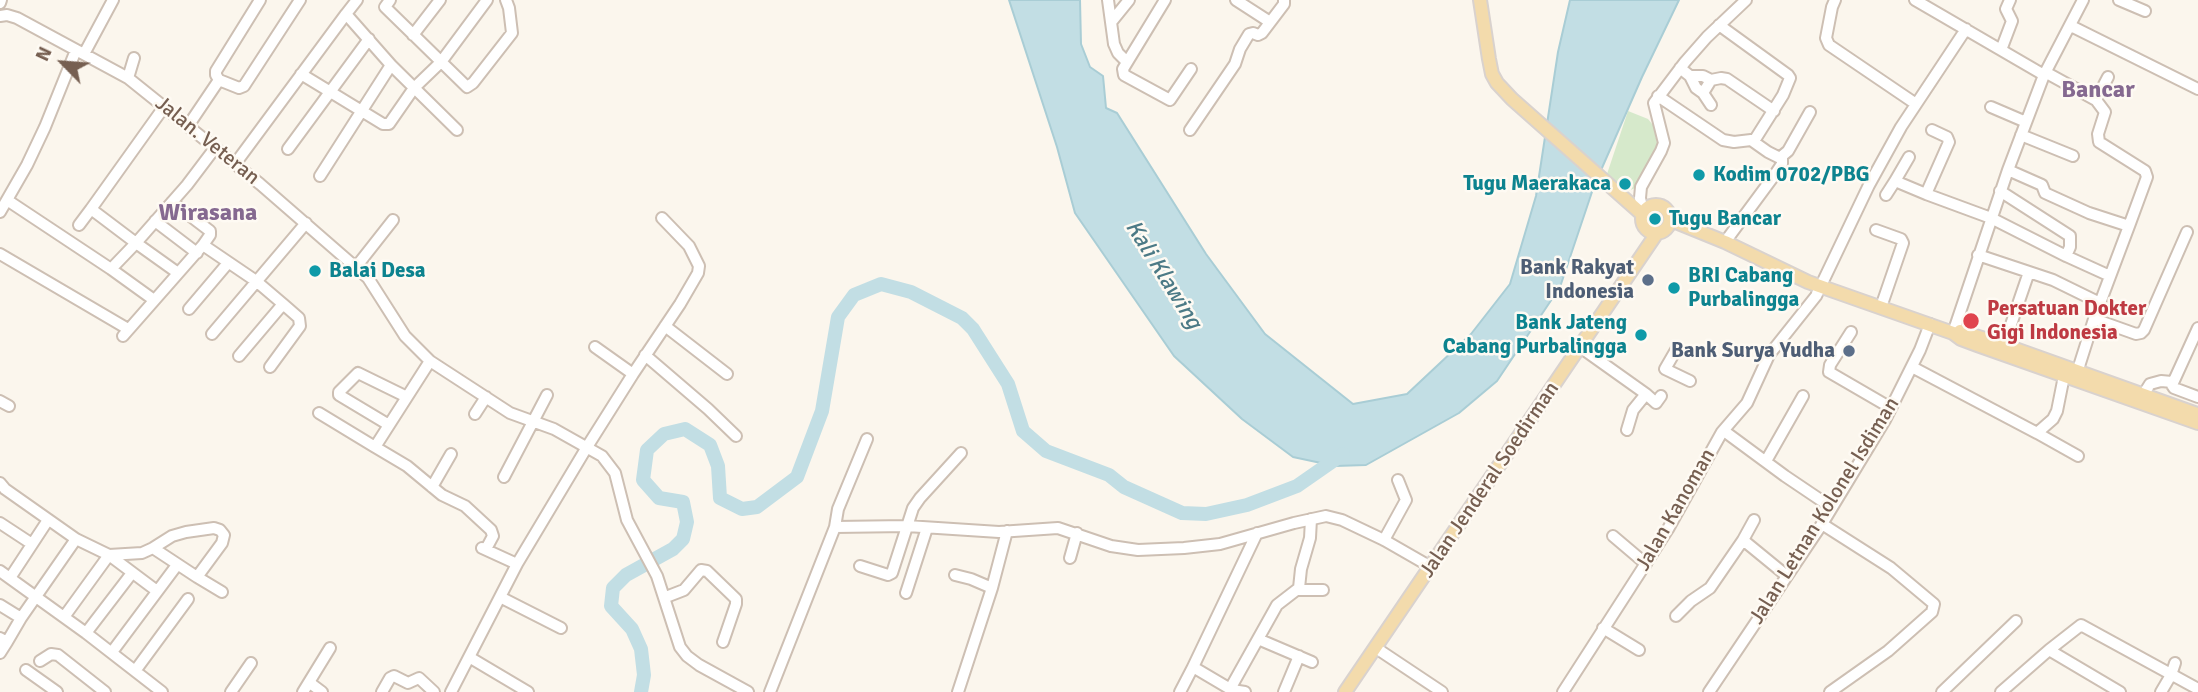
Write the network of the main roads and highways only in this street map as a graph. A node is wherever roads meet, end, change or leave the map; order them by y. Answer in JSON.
{"nodes":[{"id":1,"x":1480,"y":0,"type":"edge"},
{"id":2,"x":1643,"y":215,"type":"junction"},
{"id":3,"x":1671,"y":220,"type":"junction"},
{"id":4,"x":1657,"y":233,"type":"junction"},
{"id":5,"x":1953,"y":332,"type":"junction"},
{"id":6,"x":2072,"y":375,"type":"junction"},
{"id":7,"x":2141,"y":399,"type":"junction"},
{"id":8,"x":2198,"y":413,"type":"edge"},
{"id":9,"x":2198,"y":423,"type":"edge"},
{"id":10,"x":1345,"y":692,"type":"edge"}],
"edges":[{"from":1,"to":2,"type":"main road"},
{"from":2,"to":3,"type":"main road"},
{"from":2,"to":4,"type":"main road"},
{"from":3,"to":4,"type":"main road"},
{"from":3,"to":5,"type":"main road"},
{"from":4,"to":10,"type":"main road","name":"Jalan Jenderal Soedirman"},
{"from":5,"to":6,"type":"main road"},
{"from":5,"to":6,"type":"main road"},
{"from":6,"to":7,"type":"main road"},
{"from":7,"to":8,"type":"main road"},
{"from":7,"to":9,"type":"main road"}]}
